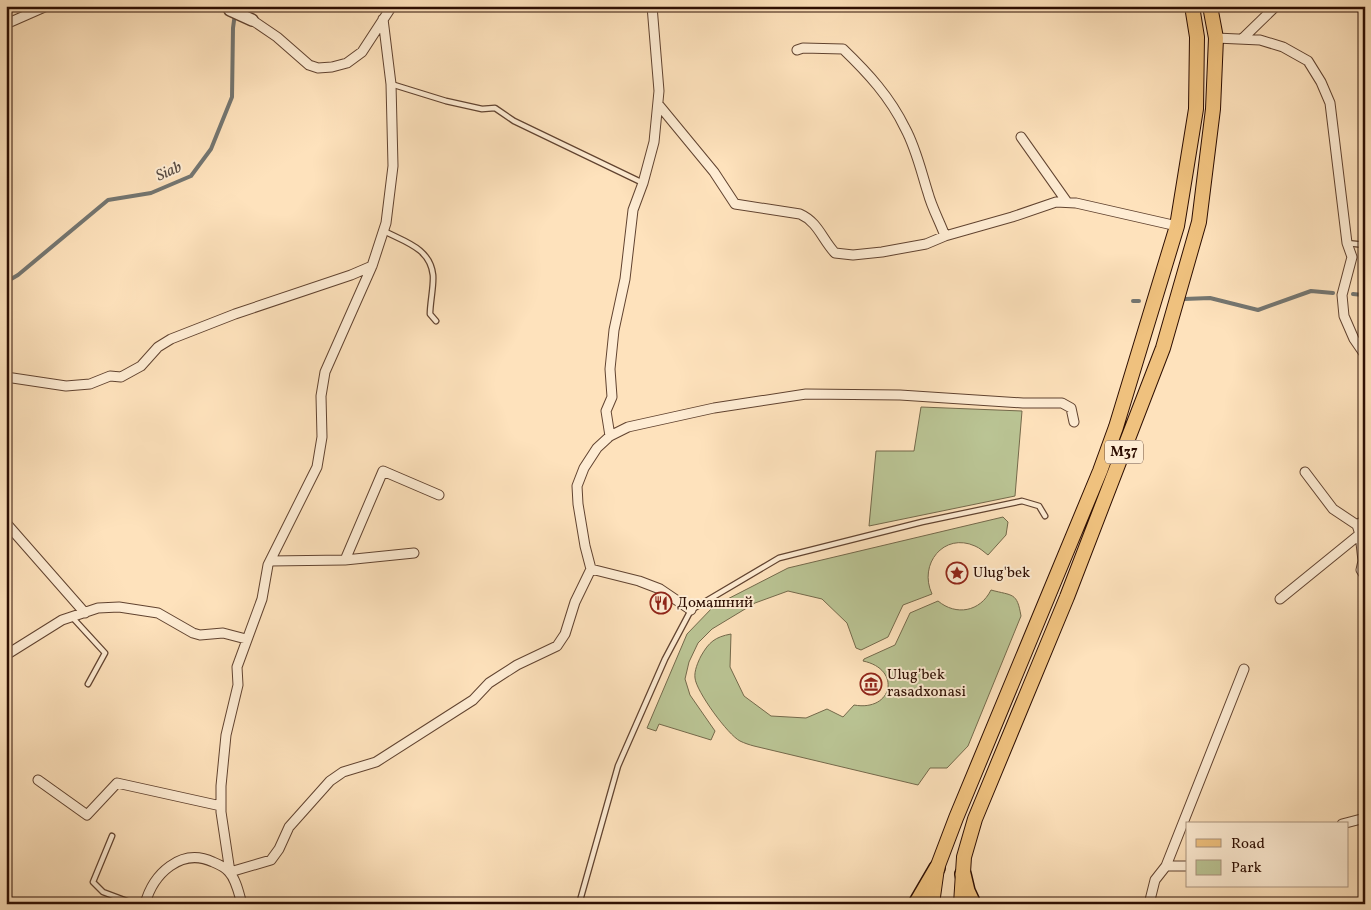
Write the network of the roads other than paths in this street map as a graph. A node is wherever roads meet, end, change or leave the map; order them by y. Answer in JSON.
{"nodes":[{"id":1,"x":47,"y":6,"type":"edge"},
{"id":2,"x":392,"y":6,"type":"edge"},
{"id":3,"x":652,"y":6,"type":"edge"},
{"id":4,"x":1276,"y":6,"type":"edge"},
{"id":5,"x":227,"y":8,"type":"edge"},
{"id":6,"x":1193,"y":8,"type":"edge"},
{"id":7,"x":1211,"y":9,"type":"edge"},
{"id":8,"x":384,"y":19,"type":"junction"},
{"id":9,"x":252,"y":20,"type":"joint"},
{"id":10,"x":6,"y":24,"type":"edge"},
{"id":11,"x":1216,"y":38,"type":"junction"},
{"id":12,"x":1242,"y":39,"type":"junction"},
{"id":13,"x":798,"y":50,"type":"dead end"},
{"id":14,"x":391,"y":84,"type":"junction"},
{"id":15,"x":658,"y":104,"type":"junction"},
{"id":16,"x":1021,"y":137,"type":"dead end"},
{"id":17,"x":643,"y":183,"type":"junction"},
{"id":18,"x":1067,"y":202,"type":"junction"},
{"id":19,"x":1177,"y":226,"type":"junction"},
{"id":20,"x":384,"y":231,"type":"junction"},
{"id":21,"x":945,"y":236,"type":"junction"},
{"id":22,"x":1347,"y":243,"type":"junction"},
{"id":23,"x":1365,"y":245,"type":"edge"},
{"id":24,"x":372,"y":266,"type":"junction"},
{"id":25,"x":436,"y":321,"type":"dead end"},
{"id":26,"x":1365,"y":355,"type":"edge"},
{"id":27,"x":6,"y":377,"type":"edge"},
{"id":28,"x":1074,"y":422,"type":"dead end"},
{"id":29,"x":1116,"y":427,"type":"junction"},
{"id":30,"x":1133,"y":429,"type":"junction"},
{"id":31,"x":610,"y":436,"type":"junction"},
{"id":32,"x":1305,"y":472,"type":"dead end"},
{"id":33,"x":438,"y":495,"type":"dead end"},
{"id":34,"x":1045,"y":516,"type":"dead end"},
{"id":35,"x":1361,"y":522,"type":"edge"},
{"id":36,"x":6,"y":523,"type":"edge"},
{"id":37,"x":1360,"y":534,"type":"junction"},
{"id":38,"x":414,"y":553,"type":"dead end"},
{"id":39,"x":345,"y":560,"type":"junction"},
{"id":40,"x":270,"y":561,"type":"junction"},
{"id":41,"x":591,"y":569,"type":"junction"},
{"id":42,"x":1365,"y":576,"type":"edge"},
{"id":43,"x":1280,"y":598,"type":"dead end"},
{"id":44,"x":690,"y":610,"type":"junction"},
{"id":45,"x":85,"y":613,"type":"junction"},
{"id":46,"x":71,"y":616,"type":"junction"},
{"id":47,"x":246,"y":639,"type":"junction"},
{"id":48,"x":6,"y":655,"type":"edge"},
{"id":49,"x":1244,"y":668,"type":"dead end"},
{"id":50,"x":88,"y":684,"type":"dead end"},
{"id":51,"x":38,"y":780,"type":"dead end"},
{"id":52,"x":221,"y":806,"type":"junction"},
{"id":53,"x":1365,"y":818,"type":"edge"},
{"id":54,"x":1348,"y":822,"type":"edge"},
{"id":55,"x":112,"y":836,"type":"dead end"},
{"id":56,"x":1166,"y":866,"type":"junction"},
{"id":57,"x":1186,"y":866,"type":"edge"},
{"id":58,"x":937,"y":868,"type":"junction"},
{"id":59,"x":230,"y":872,"type":"junction"},
{"id":60,"x":963,"y":874,"type":"junction"},
{"id":61,"x":134,"y":904,"type":"edge"},
{"id":62,"x":145,"y":904,"type":"edge"},
{"id":63,"x":242,"y":904,"type":"edge"},
{"id":64,"x":579,"y":904,"type":"edge"},
{"id":65,"x":916,"y":904,"type":"edge"},
{"id":66,"x":932,"y":904,"type":"edge"},
{"id":67,"x":961,"y":904,"type":"edge"},
{"id":68,"x":973,"y":904,"type":"edge"},
{"id":69,"x":1149,"y":904,"type":"edge"}],
"edges":[{"from":1,"to":10,"type":"street"},
{"from":2,"to":8,"type":"street"},
{"from":3,"to":15,"type":"street"},
{"from":4,"to":12,"type":"street"},
{"from":5,"to":9,"type":"street"},
{"from":6,"to":19,"type":"main road","number":"M37"},
{"from":7,"to":11,"type":"main road","number":"M37"},
{"from":8,"to":9,"type":"street"},
{"from":8,"to":14,"type":"street"},
{"from":11,"to":12,"type":"street"},
{"from":11,"to":30,"type":"main road","number":"M37"},
{"from":12,"to":22,"type":"street"},
{"from":13,"to":21,"type":"street"},
{"from":14,"to":17,"type":"lane"},
{"from":14,"to":20,"type":"street"},
{"from":15,"to":17,"type":"street"},
{"from":15,"to":21,"type":"street"},
{"from":16,"to":18,"type":"street"},
{"from":17,"to":31,"type":"street"},
{"from":18,"to":19,"type":"street"},
{"from":18,"to":21,"type":"street"},
{"from":19,"to":29,"type":"main road","number":"M37"},
{"from":20,"to":24,"type":"street"},
{"from":20,"to":25,"type":"lane"},
{"from":22,"to":23,"type":"lane"},
{"from":22,"to":26,"type":"street"},
{"from":24,"to":27,"type":"street"},
{"from":24,"to":40,"type":"street"},
{"from":28,"to":31,"type":"street"},
{"from":29,"to":30,"type":"lane"},
{"from":29,"to":58,"type":"main road","number":"M37"},
{"from":30,"to":60,"type":"main road","number":"M37"},
{"from":31,"to":41,"type":"street"},
{"from":32,"to":35,"type":"street"},
{"from":33,"to":39,"type":"street"},
{"from":34,"to":44,"type":"lane"},
{"from":35,"to":37,"type":"street"},
{"from":36,"to":45,"type":"street"},
{"from":37,"to":42,"type":"street"},
{"from":37,"to":43,"type":"street"},
{"from":38,"to":39,"type":"street"},
{"from":39,"to":40,"type":"street"},
{"from":40,"to":47,"type":"street"},
{"from":41,"to":44,"type":"street"},
{"from":41,"to":59,"type":"street"},
{"from":44,"to":64,"type":"lane"},
{"from":45,"to":46,"type":"street"},
{"from":45,"to":47,"type":"street"},
{"from":46,"to":48,"type":"street"},
{"from":46,"to":50,"type":"lane"},
{"from":47,"to":52,"type":"street"},
{"from":49,"to":56,"type":"street"},
{"from":51,"to":52,"type":"street"},
{"from":52,"to":59,"type":"street"},
{"from":53,"to":54,"type":"street"},
{"from":55,"to":61,"type":"lane"},
{"from":56,"to":57,"type":"street"},
{"from":56,"to":69,"type":"street"},
{"from":58,"to":65,"type":"highway"},
{"from":58,"to":66,"type":"main road","number":"M37"},
{"from":59,"to":62,"type":"street"},
{"from":59,"to":63,"type":"street"},
{"from":60,"to":67,"type":"main road","number":"M37"},
{"from":60,"to":68,"type":"highway"}]}
